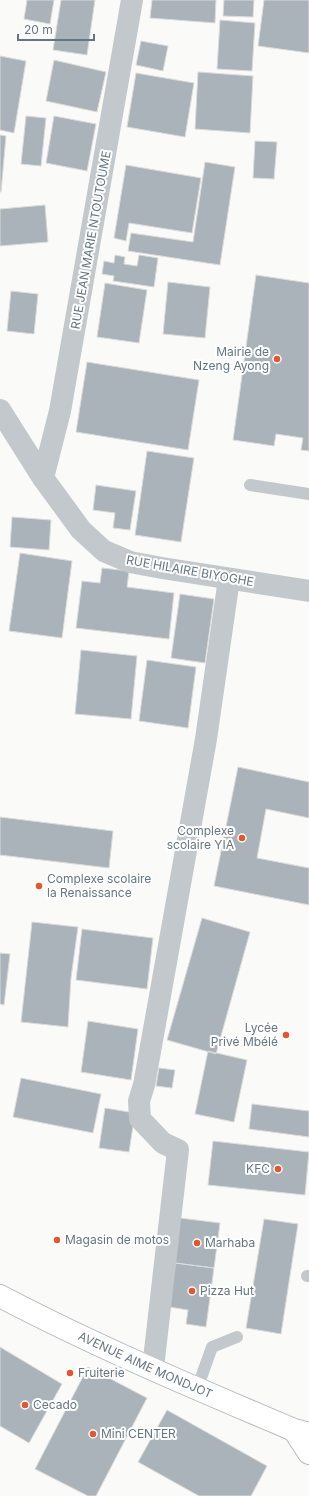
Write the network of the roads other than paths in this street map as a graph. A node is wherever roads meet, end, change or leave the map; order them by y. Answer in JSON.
{"nodes":[{"id":1,"x":132,"y":0,"type":"edge"},
{"id":2,"x":0,"y":410,"type":"edge"},
{"id":3,"x":43,"y":478,"type":"junction"},
{"id":4,"x":250,"y":485,"type":"dead end"},
{"id":5,"x":309,"y":494,"type":"edge"},
{"id":6,"x":229,"y":579,"type":"junction"},
{"id":7,"x":309,"y":591,"type":"edge"},
{"id":8,"x":0,"y":1296,"type":"edge"},
{"id":9,"x":238,"y":1337,"type":"dead end"},
{"id":10,"x":153,"y":1368,"type":"junction"},
{"id":11,"x":197,"y":1389,"type":"junction"},
{"id":12,"x":301,"y":1432,"type":"edge"},
{"id":13,"x":309,"y":1453,"type":"edge"}],
"edges":[{"from":1,"to":3,"type":"street","name":"RUE JEAN MARIE NTOUTOUME"},
{"from":2,"to":3,"type":"street","name":"RUE HILAIRE BIYOGHE"},
{"from":3,"to":6,"type":"street","name":"RUE HILAIRE BIYOGHE"},
{"from":4,"to":5,"type":"lane"},
{"from":6,"to":7,"type":"street","name":"RUE HILAIRE BIYOGHE"},
{"from":6,"to":10,"type":"street"},
{"from":8,"to":10,"type":"main road","name":"AVENUE AIME MONDJOT"},
{"from":9,"to":11,"type":"lane"},
{"from":10,"to":11,"type":"main road","name":"AVENUE AIME MONDJOT"},
{"from":11,"to":12,"type":"main road","name":"AVENUE AIME MONDJOT"},
{"from":12,"to":13,"type":"main road"}]}
